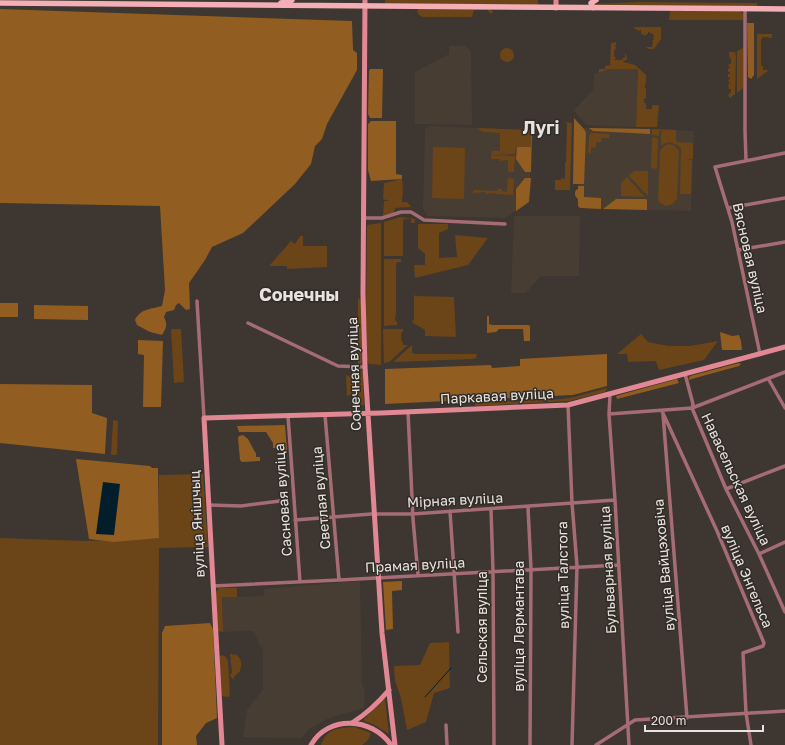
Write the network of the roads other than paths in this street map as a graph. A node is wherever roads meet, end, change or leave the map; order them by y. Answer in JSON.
{"nodes":[{"id":1,"x":292,"y":0,"type":"edge"},
{"id":2,"x":556,"y":0,"type":"edge"},
{"id":3,"x":596,"y":0,"type":"edge"},
{"id":4,"x":0,"y":3,"type":"edge"},
{"id":5,"x":365,"y":3,"type":"edge"},
{"id":6,"x":273,"y":5,"type":"junction"},
{"id":7,"x":556,"y":8,"type":"junction"},
{"id":8,"x":593,"y":8,"type":"junction"},
{"id":9,"x":745,"y":8,"type":"junction"},
{"id":10,"x":785,"y":9,"type":"edge"},
{"id":11,"x":785,"y":153,"type":"edge"},
{"id":12,"x":746,"y":160,"type":"junction"},
{"id":13,"x":785,"y":198,"type":"edge"},
{"id":14,"x":728,"y":208,"type":"junction"},
{"id":15,"x":365,"y":218,"type":"junction"},
{"id":16,"x":505,"y":224,"type":"dead end"},
{"id":17,"x":785,"y":242,"type":"edge"},
{"id":18,"x":738,"y":250,"type":"junction"},
{"id":19,"x":198,"y":301,"type":"dead end"},
{"id":20,"x":248,"y":323,"type":"dead end"},
{"id":21,"x":785,"y":347,"type":"edge"},
{"id":22,"x":760,"y":354,"type":"junction"},
{"id":23,"x":365,"y":367,"type":"junction"},
{"id":24,"x":785,"y":372,"type":"edge"},
{"id":25,"x":685,"y":374,"type":"junction"},
{"id":26,"x":769,"y":380,"type":"junction"},
{"id":27,"x":610,"y":394,"type":"junction"},
{"id":28,"x":568,"y":405,"type":"junction"},
{"id":29,"x":692,"y":408,"type":"junction"},
{"id":30,"x":785,"y":408,"type":"edge"},
{"id":31,"x":662,"y":411,"type":"junction"},
{"id":32,"x":408,"y":412,"type":"junction"},
{"id":33,"x":368,"y":414,"type":"junction"},
{"id":34,"x":609,"y":414,"type":"junction"},
{"id":35,"x":325,"y":415,"type":"junction"},
{"id":36,"x":288,"y":416,"type":"junction"},
{"id":37,"x":204,"y":418,"type":"junction"},
{"id":38,"x":785,"y":466,"type":"edge"},
{"id":39,"x":726,"y":489,"type":"junction"},
{"id":40,"x":616,"y":500,"type":"junction"},
{"id":41,"x":280,"y":501,"type":"dead end"},
{"id":42,"x":572,"y":503,"type":"junction"},
{"id":43,"x":208,"y":505,"type":"junction"},
{"id":44,"x":528,"y":507,"type":"junction"},
{"id":45,"x":491,"y":509,"type":"junction"},
{"id":46,"x":450,"y":511,"type":"junction"},
{"id":47,"x":374,"y":514,"type":"junction"},
{"id":48,"x":412,"y":514,"type":"junction"},
{"id":49,"x":333,"y":517,"type":"junction"},
{"id":50,"x":295,"y":520,"type":"junction"},
{"id":51,"x":785,"y":542,"type":"edge"},
{"id":52,"x":759,"y":554,"type":"junction"},
{"id":53,"x":619,"y":565,"type":"junction"},
{"id":54,"x":577,"y":566,"type":"junction"},
{"id":55,"x":531,"y":569,"type":"junction"},
{"id":56,"x":493,"y":571,"type":"junction"},
{"id":57,"x":455,"y":573,"type":"junction"},
{"id":58,"x":418,"y":575,"type":"junction"},
{"id":59,"x":378,"y":578,"type":"junction"},
{"id":60,"x":339,"y":580,"type":"junction"},
{"id":61,"x":300,"y":582,"type":"junction"},
{"id":62,"x":213,"y":586,"type":"junction"},
{"id":63,"x":785,"y":612,"type":"edge"},
{"id":64,"x":458,"y":632,"type":"dead end"},
{"id":65,"x":388,"y":690,"type":"junction"},
{"id":66,"x":785,"y":711,"type":"edge"},
{"id":67,"x":746,"y":713,"type":"junction"},
{"id":68,"x":687,"y":718,"type":"junction"},
{"id":69,"x":352,"y":723,"type":"junction"},
{"id":70,"x":446,"y":725,"type":"dead end"},
{"id":71,"x":628,"y":725,"type":"junction"},
{"id":72,"x":222,"y":745,"type":"edge"},
{"id":73,"x":311,"y":745,"type":"edge"},
{"id":74,"x":391,"y":745,"type":"edge"},
{"id":75,"x":395,"y":745,"type":"edge"},
{"id":76,"x":447,"y":745,"type":"edge"},
{"id":77,"x":494,"y":745,"type":"edge"},
{"id":78,"x":530,"y":745,"type":"edge"},
{"id":79,"x":572,"y":745,"type":"edge"},
{"id":80,"x":596,"y":745,"type":"edge"},
{"id":81,"x":629,"y":745,"type":"edge"},
{"id":82,"x":751,"y":745,"type":"edge"}],
"edges":[{"from":1,"to":6,"type":"main road"},
{"from":2,"to":7,"type":"street"},
{"from":3,"to":8,"type":"main road"},
{"from":4,"to":6,"type":"main road"},
{"from":5,"to":6,"type":"main road"},
{"from":5,"to":7,"type":"main road"},
{"from":5,"to":15,"type":"street","name":"Сонечная вуліца"},
{"from":7,"to":8,"type":"main road"},
{"from":8,"to":9,"type":"main road"},
{"from":9,"to":10,"type":"main road"},
{"from":9,"to":12,"type":"street"},
{"from":11,"to":12,"type":"street"},
{"from":12,"to":14,"type":"street","name":"Вясновая вуліца"},
{"from":13,"to":14,"type":"street"},
{"from":14,"to":18,"type":"street","name":"Вясновая вуліца"},
{"from":15,"to":16,"type":"street"},
{"from":15,"to":23,"type":"street","name":"Сонечная вуліца"},
{"from":17,"to":18,"type":"street"},
{"from":18,"to":22,"type":"street","name":"Вясновая вуліца"},
{"from":19,"to":37,"type":"street","name":"вуліца Янішчыц"},
{"from":20,"to":23,"type":"street"},
{"from":21,"to":22,"type":"street","name":"Паркавая вуліца"},
{"from":22,"to":25,"type":"street","name":"Паркавая вуліца"},
{"from":23,"to":33,"type":"street","name":"Сонечная вуліца"},
{"from":24,"to":26,"type":"street"},
{"from":25,"to":27,"type":"street","name":"Паркавая вуліца"},
{"from":25,"to":29,"type":"street","name":"Навасельская вуліца"},
{"from":26,"to":29,"type":"street"},
{"from":26,"to":30,"type":"street"},
{"from":27,"to":28,"type":"street","name":"Паркавая вуліца"},
{"from":27,"to":34,"type":"street","name":"Бульварная вуліца"},
{"from":28,"to":32,"type":"street","name":"Паркавая вуліца"},
{"from":28,"to":42,"type":"street","name":"вуліца Талстога"},
{"from":29,"to":31,"type":"street"},
{"from":29,"to":39,"type":"street","name":"Навасельская вуліца"},
{"from":31,"to":34,"type":"street"},
{"from":31,"to":67,"type":"street","name":"вуліца Энгельса"},
{"from":31,"to":68,"type":"street","name":"вуліца Вайцэховіча"},
{"from":32,"to":33,"type":"street","name":"Паркавая вуліца"},
{"from":32,"to":48,"type":"street"},
{"from":33,"to":35,"type":"street","name":"Паркавая вуліца"},
{"from":33,"to":47,"type":"street","name":"Сонечная вуліца"},
{"from":34,"to":40,"type":"street","name":"Бульварная вуліца"},
{"from":35,"to":36,"type":"street","name":"Паркавая вуліца"},
{"from":35,"to":49,"type":"street","name":"Светлая вуліца"},
{"from":36,"to":37,"type":"street","name":"Паркавая вуліца"},
{"from":36,"to":50,"type":"street","name":"Сасновая вуліца"},
{"from":37,"to":43,"type":"street","name":"вуліца Янішчыц"},
{"from":38,"to":39,"type":"street"},
{"from":39,"to":52,"type":"street","name":"Навасельская вуліца"},
{"from":40,"to":42,"type":"street","name":"Мірная вуліца"},
{"from":40,"to":53,"type":"street","name":"Бульварная вуліца"},
{"from":41,"to":43,"type":"street"},
{"from":42,"to":44,"type":"street","name":"Мірная вуліца"},
{"from":42,"to":54,"type":"street","name":"вуліца Талстога"},
{"from":43,"to":62,"type":"street","name":"вуліца Янішчыц"},
{"from":44,"to":45,"type":"street","name":"Мірная вуліца"},
{"from":44,"to":55,"type":"street","name":"вуліца Лермантава"},
{"from":45,"to":46,"type":"street","name":"Мірная вуліца"},
{"from":45,"to":56,"type":"street","name":"Сельская вуліца"},
{"from":46,"to":48,"type":"street","name":"Мірная вуліца"},
{"from":46,"to":57,"type":"street"},
{"from":47,"to":48,"type":"street","name":"Мірная вуліца"},
{"from":47,"to":49,"type":"street","name":"Мірная вуліца"},
{"from":47,"to":59,"type":"street","name":"Сонечная вуліца"},
{"from":48,"to":58,"type":"street"},
{"from":49,"to":50,"type":"street","name":"Мірная вуліца"},
{"from":49,"to":60,"type":"street","name":"Светлая вуліца"},
{"from":50,"to":61,"type":"street","name":"Сасновая вуліца"},
{"from":51,"to":52,"type":"street"},
{"from":52,"to":63,"type":"street","name":"Навасельская вуліца"},
{"from":53,"to":54,"type":"street","name":"Прамая вуліца"},
{"from":53,"to":71,"type":"street","name":"Бульварная вуліца"},
{"from":54,"to":55,"type":"street","name":"Прамая вуліца"},
{"from":54,"to":79,"type":"street","name":"вуліца Талстога"},
{"from":55,"to":56,"type":"street","name":"Прамая вуліца"},
{"from":55,"to":78,"type":"street","name":"вуліца Лермантава"},
{"from":56,"to":57,"type":"street","name":"Прамая вуліца"},
{"from":56,"to":77,"type":"street","name":"Сельская вуліца"},
{"from":57,"to":58,"type":"street","name":"Прамая вуліца"},
{"from":57,"to":64,"type":"street"},
{"from":58,"to":59,"type":"street","name":"Прамая вуліца"},
{"from":59,"to":60,"type":"street","name":"Прамая вуліца"},
{"from":59,"to":65,"type":"street","name":"Сонечная вуліца"},
{"from":60,"to":61,"type":"street","name":"Прамая вуліца"},
{"from":61,"to":62,"type":"street","name":"Прамая вуліца"},
{"from":62,"to":72,"type":"street","name":"вуліца Янішчыц"},
{"from":65,"to":69,"type":"street"},
{"from":65,"to":75,"type":"street","name":"Сонечная вуліца"},
{"from":66,"to":67,"type":"street"},
{"from":67,"to":68,"type":"street"},
{"from":67,"to":82,"type":"street","name":"вуліца Энгельса"},
{"from":68,"to":71,"type":"street"},
{"from":69,"to":73,"type":"street"},
{"from":69,"to":74,"type":"street"},
{"from":70,"to":76,"type":"street"},
{"from":71,"to":80,"type":"street"},
{"from":71,"to":81,"type":"street","name":"Бульварная вуліца"}]}
